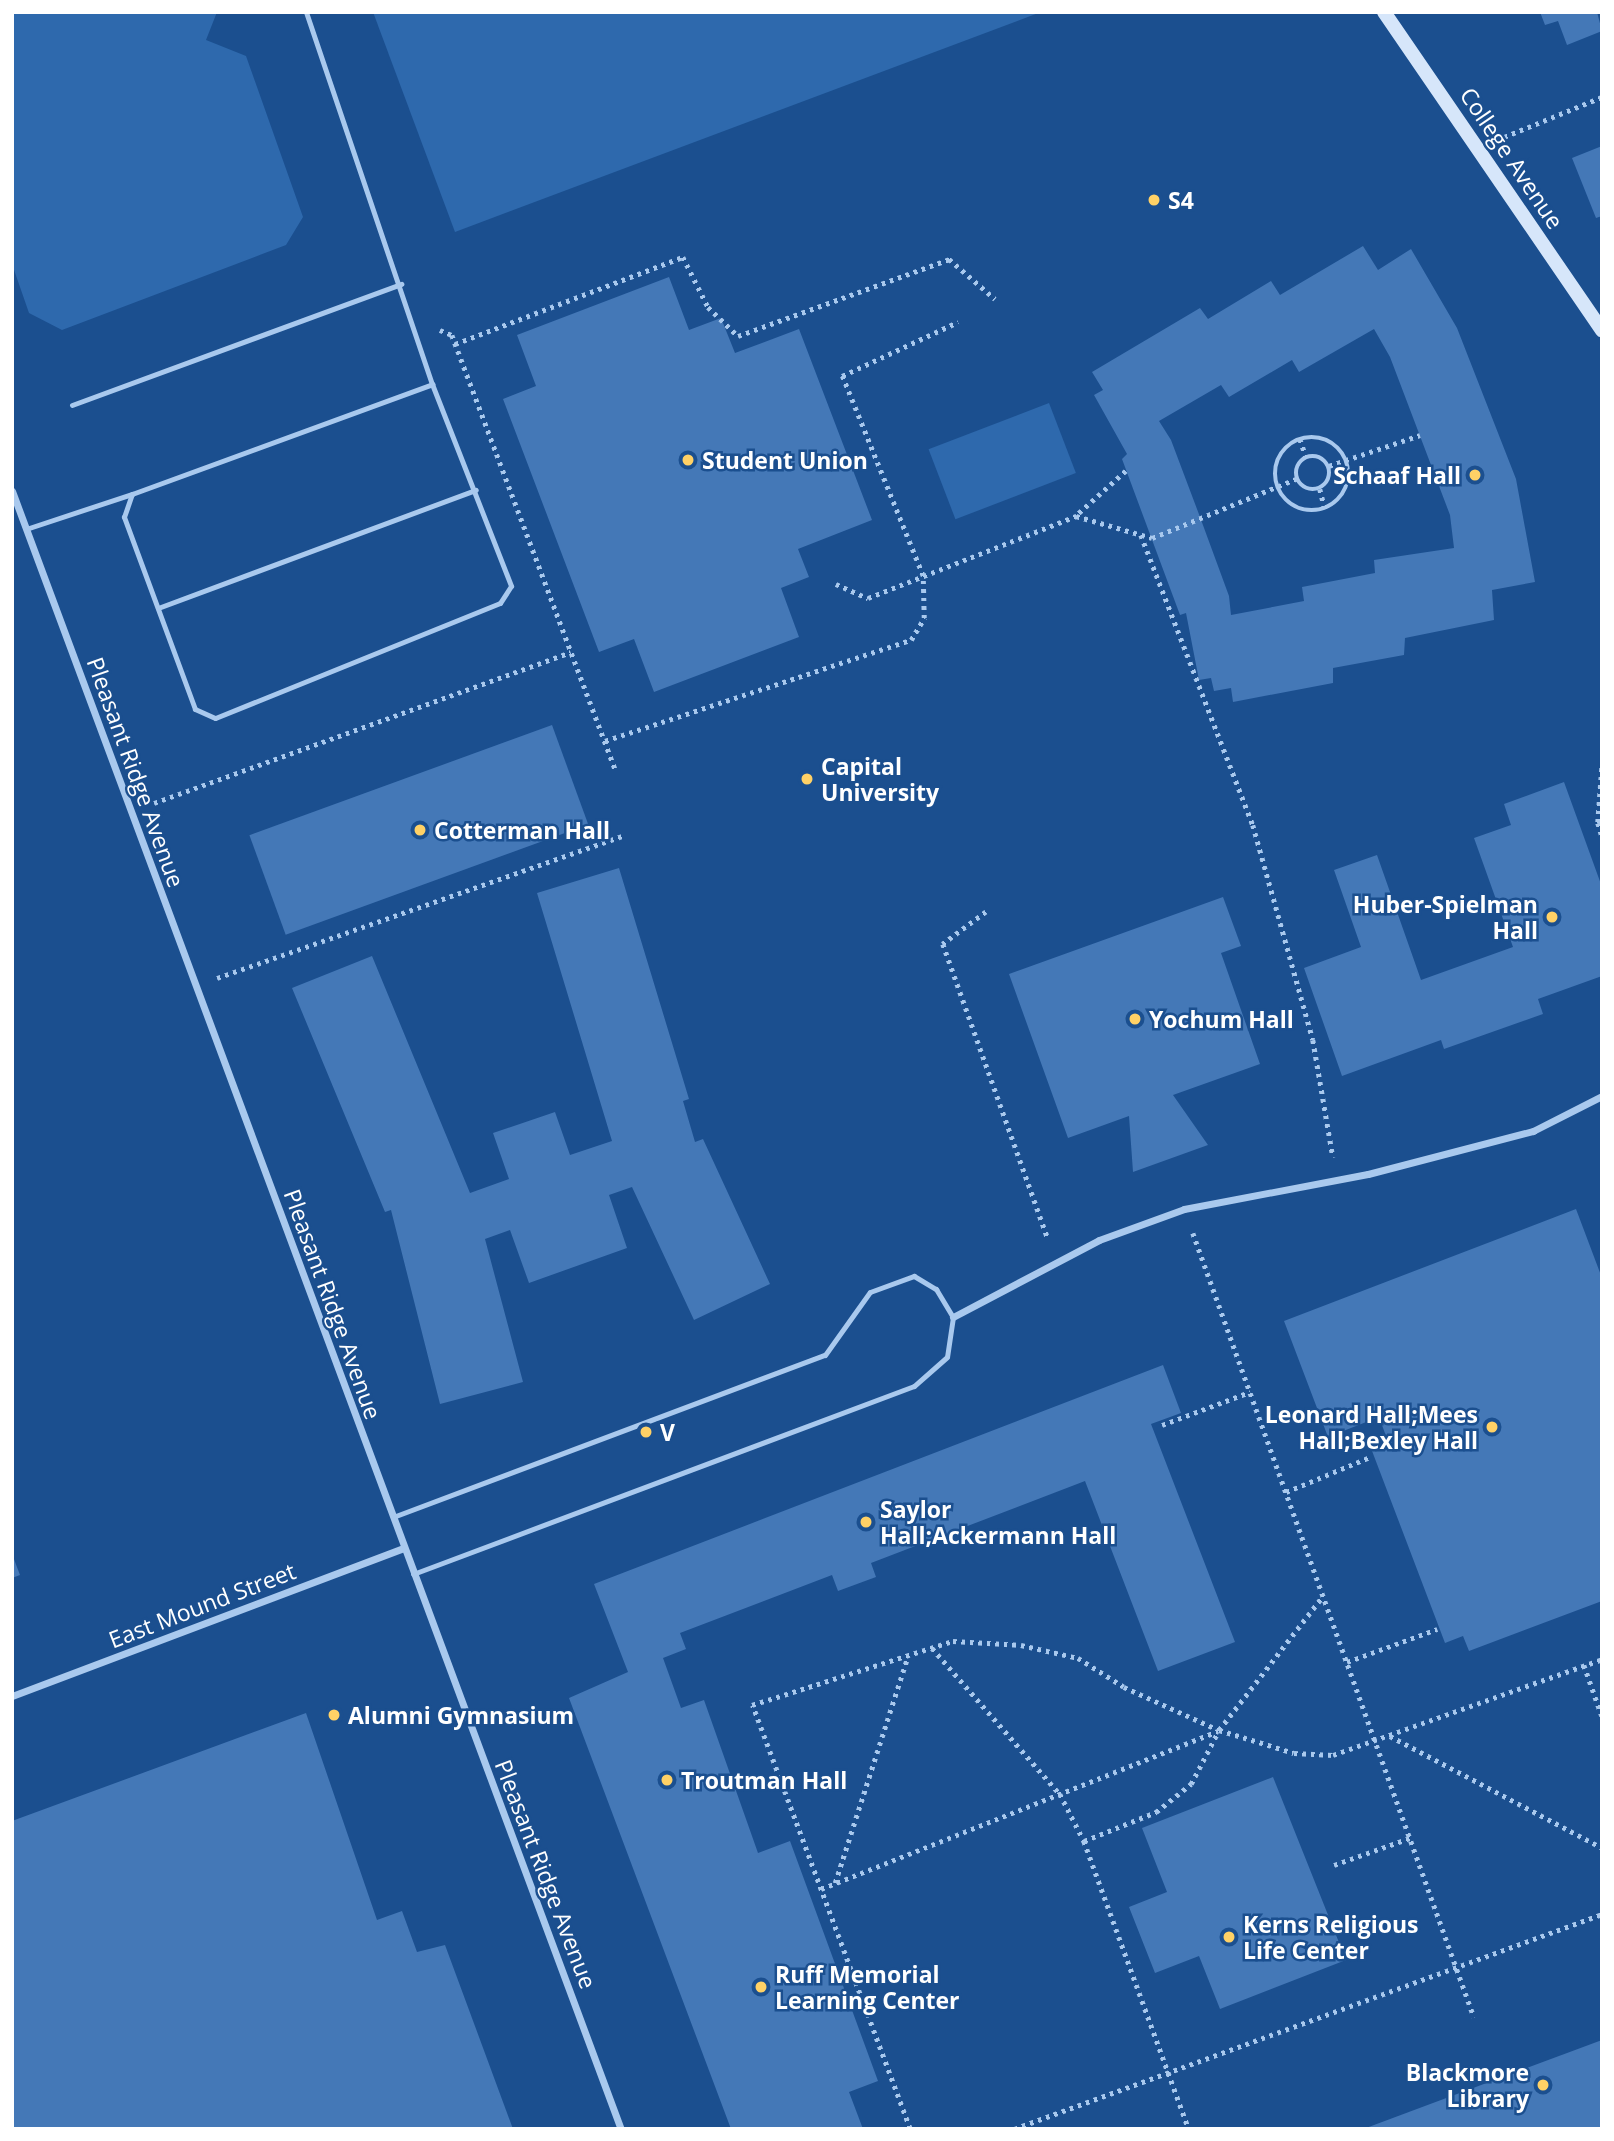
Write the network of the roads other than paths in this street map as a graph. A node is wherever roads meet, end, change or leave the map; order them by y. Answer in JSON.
{"nodes":[{"id":1,"x":306,"y":12,"type":"edge"},
{"id":2,"x":1384,"y":12,"type":"edge"},
{"id":3,"x":401,"y":284,"type":"junction"},
{"id":4,"x":1602,"y":330,"type":"edge"},
{"id":5,"x":432,"y":384,"type":"junction"},
{"id":6,"x":72,"y":405,"type":"dead end"},
{"id":7,"x":476,"y":490,"type":"junction"},
{"id":8,"x":12,"y":491,"type":"edge"},
{"id":9,"x":132,"y":494,"type":"junction"},
{"id":10,"x":26,"y":529,"type":"junction"},
{"id":11,"x":158,"y":608,"type":"junction"},
{"id":12,"x":1602,"y":1096,"type":"edge"},
{"id":13,"x":953,"y":1317,"type":"junction"},
{"id":14,"x":393,"y":1517,"type":"junction"},
{"id":15,"x":404,"y":1548,"type":"junction"},
{"id":16,"x":413,"y":1574,"type":"junction"},
{"id":17,"x":12,"y":1696,"type":"edge"},
{"id":18,"x":621,"y":2129,"type":"edge"}],
"edges":[{"from":1,"to":3,"type":"lane"},
{"from":2,"to":4,"type":"main road","name":"College Avenue"},
{"from":3,"to":5,"type":"lane"},
{"from":3,"to":6,"type":"lane"},
{"from":5,"to":7,"type":"lane"},
{"from":5,"to":9,"type":"lane"},
{"from":7,"to":11,"type":"lane"},
{"from":7,"to":11,"type":"lane"},
{"from":8,"to":10,"type":"street","name":"Pleasant Ridge Avenue"},
{"from":9,"to":10,"type":"lane"},
{"from":9,"to":11,"type":"lane"},
{"from":10,"to":14,"type":"street","name":"Pleasant Ridge Avenue"},
{"from":12,"to":13,"type":"street"},
{"from":13,"to":14,"type":"lane"},
{"from":13,"to":16,"type":"lane"},
{"from":14,"to":15,"type":"street","name":"Pleasant Ridge Avenue"},
{"from":15,"to":16,"type":"street","name":"Pleasant Ridge Avenue"},
{"from":15,"to":17,"type":"street","name":"East Mound Street"},
{"from":16,"to":18,"type":"street","name":"Pleasant Ridge Avenue"}]}
